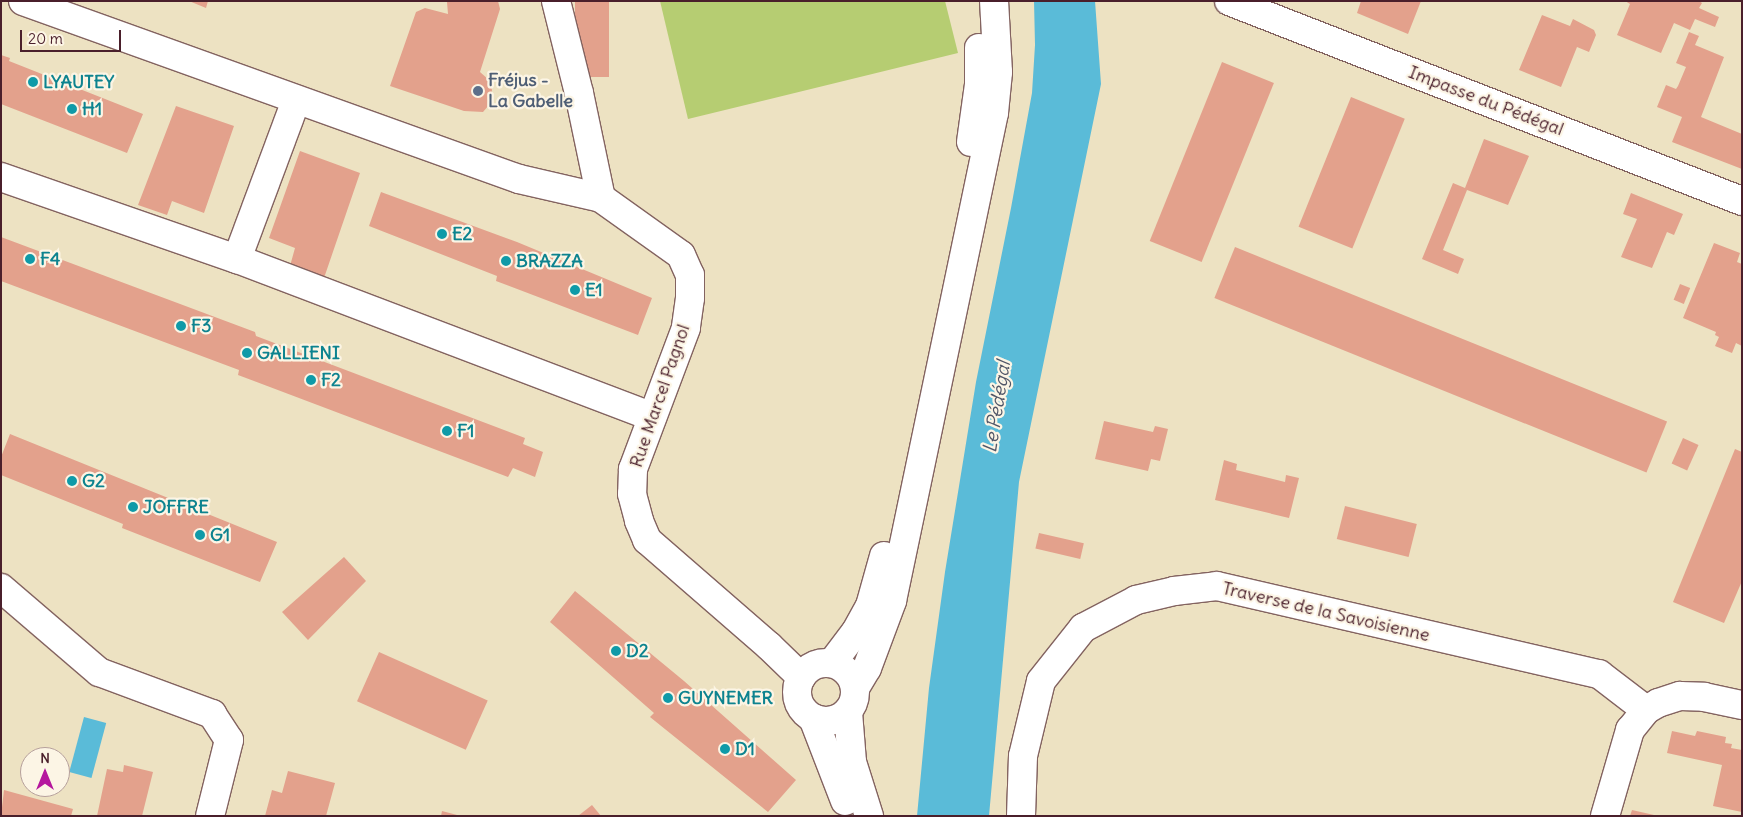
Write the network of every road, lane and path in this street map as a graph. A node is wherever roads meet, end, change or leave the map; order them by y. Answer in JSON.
{"nodes":[{"id":1,"x":23,"y":1,"type":"edge"},
{"id":2,"x":556,"y":1,"type":"edge"},
{"id":3,"x":978,"y":1,"type":"edge"},
{"id":4,"x":994,"y":1,"type":"edge"},
{"id":5,"x":1229,"y":1,"type":"edge"},
{"id":6,"x":296,"y":100,"type":"junction"},
{"id":7,"x":1,"y":177,"type":"edge"},
{"id":8,"x":601,"y":198,"type":"junction"},
{"id":9,"x":1742,"y":201,"type":"edge"},
{"id":10,"x":236,"y":259,"type":"junction"},
{"id":11,"x":652,"y":416,"type":"junction"},
{"id":12,"x":1,"y":588,"type":"edge"},
{"id":13,"x":832,"y":663,"type":"junction"},
{"id":14,"x":801,"y":677,"type":"junction"},
{"id":15,"x":852,"y":700,"type":"junction"},
{"id":16,"x":1742,"y":705,"type":"edge"},
{"id":17,"x":1646,"y":710,"type":"junction"},
{"id":18,"x":813,"y":718,"type":"junction"},
{"id":19,"x":210,"y":816,"type":"edge"},
{"id":20,"x":850,"y":816,"type":"edge"},
{"id":21,"x":869,"y":816,"type":"edge"},
{"id":22,"x":1021,"y":816,"type":"edge"},
{"id":23,"x":1605,"y":816,"type":"edge"}],
"edges":[{"from":1,"to":6,"type":"street"},
{"from":2,"to":8,"type":"street"},
{"from":3,"to":13,"type":"street"},
{"from":4,"to":15,"type":"street"},
{"from":5,"to":9,"type":"street","name":"Impasse du Pédégal"},
{"from":6,"to":8,"type":"street"},
{"from":6,"to":10,"type":"street"},
{"from":7,"to":10,"type":"street"},
{"from":8,"to":11,"type":"street","name":"Rue Marcel Pagnol"},
{"from":10,"to":11,"type":"street"},
{"from":11,"to":14,"type":"street","name":"Rue Marcel Pagnol"},
{"from":12,"to":19,"type":"street"},
{"from":13,"to":14,"type":"street"},
{"from":13,"to":15,"type":"street"},
{"from":14,"to":18,"type":"street"},
{"from":15,"to":18,"type":"street"},
{"from":15,"to":21,"type":"street"},
{"from":16,"to":17,"type":"street"},
{"from":17,"to":22,"type":"street","name":"Traverse de la Savoisienne"},
{"from":17,"to":23,"type":"street"},
{"from":18,"to":20,"type":"street"}]}
